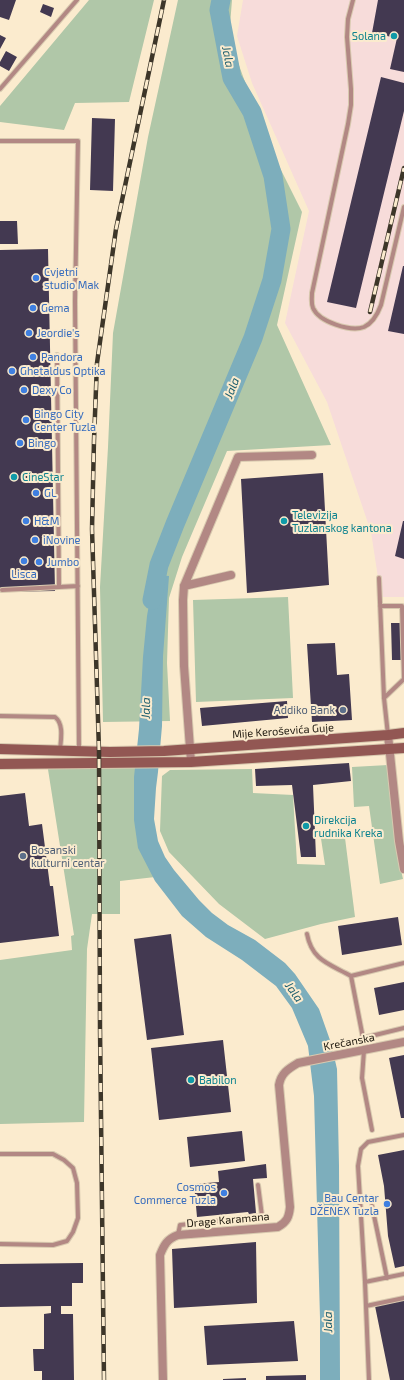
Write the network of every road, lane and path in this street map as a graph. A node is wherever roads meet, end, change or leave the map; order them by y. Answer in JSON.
{"nodes":[{"id":1,"x":77,"y":0,"type":"edge"},
{"id":2,"x":353,"y":0,"type":"edge"},
{"id":3,"x":0,"y":89,"type":"edge"},
{"id":4,"x":0,"y":141,"type":"edge"},
{"id":5,"x":404,"y":207,"type":"edge"},
{"id":6,"x":57,"y":355,"type":"dead end"},
{"id":7,"x":312,"y":455,"type":"dead end"},
{"id":8,"x":231,"y":575,"type":"dead end"},
{"id":9,"x":379,"y":578,"type":"dead end"},
{"id":10,"x":78,"y":586,"type":"junction"},
{"id":11,"x":184,"y":586,"type":"junction"},
{"id":12,"x":59,"y":587,"type":"junction"},
{"id":13,"x":2,"y":590,"type":"dead end"},
{"id":14,"x":380,"y":606,"type":"junction"},
{"id":15,"x":384,"y":698,"type":"junction"},
{"id":16,"x":0,"y":716,"type":"edge"},
{"id":17,"x":404,"y":733,"type":"edge"},
{"id":18,"x":388,"y":736,"type":"junction"},
{"id":19,"x":390,"y":748,"type":"junction"},
{"id":20,"x":404,"y":748,"type":"edge"},
{"id":21,"x":0,"y":749,"type":"edge"},
{"id":22,"x":189,"y":749,"type":"junction"},
{"id":23,"x":60,"y":750,"type":"junction"},
{"id":24,"x":79,"y":751,"type":"junction"},
{"id":25,"x":190,"y":762,"type":"junction"},
{"id":26,"x":0,"y":764,"type":"edge"},
{"id":27,"x":404,"y":869,"type":"edge"},
{"id":28,"x":307,"y":934,"type":"dead end"},
{"id":29,"x":404,"y":963,"type":"edge"},
{"id":30,"x":351,"y":976,"type":"junction"},
{"id":31,"x":404,"y":1028,"type":"edge"},
{"id":32,"x":404,"y":1042,"type":"edge"},
{"id":33,"x":364,"y":1050,"type":"junction"},
{"id":34,"x":298,"y":1063,"type":"joint"},
{"id":35,"x":372,"y":1130,"type":"dead end"},
{"id":36,"x":404,"y":1136,"type":"edge"},
{"id":37,"x":0,"y":1154,"type":"edge"},
{"id":38,"x":258,"y":1185,"type":"dead end"},
{"id":39,"x":372,"y":1206,"type":"dead end"},
{"id":40,"x":178,"y":1236,"type":"junction"},
{"id":41,"x":0,"y":1244,"type":"edge"},
{"id":42,"x":404,"y":1274,"type":"edge"},
{"id":43,"x":387,"y":1278,"type":"junction"},
{"id":44,"x":366,"y":1282,"type":"junction"},
{"id":45,"x":404,"y":1298,"type":"edge"},
{"id":46,"x":366,"y":1306,"type":"junction"},
{"id":47,"x":163,"y":1380,"type":"edge"},
{"id":48,"x":368,"y":1380,"type":"edge"}],
"edges":[{"from":1,"to":3,"type":"lane"},
{"from":2,"to":5,"type":"lane"},
{"from":4,"to":10,"type":"lane"},
{"from":6,"to":12,"type":"lane"},
{"from":7,"to":11,"type":"street"},
{"from":8,"to":11,"type":"street"},
{"from":9,"to":14,"type":"lane"},
{"from":10,"to":12,"type":"lane"},
{"from":10,"to":24,"type":"lane"},
{"from":11,"to":22,"type":"street"},
{"from":12,"to":13,"type":"lane"},
{"from":14,"to":15,"type":"lane"},
{"from":14,"to":15,"type":"lane"},
{"from":15,"to":18,"type":"lane"},
{"from":16,"to":23,"type":"lane"},
{"from":17,"to":18,"type":"main road","name":"Mije Keroševića Guje"},
{"from":18,"to":19,"type":"street"},
{"from":18,"to":22,"type":"main road","name":"Mije Keroševića Guje"},
{"from":19,"to":20,"type":"main road"},
{"from":19,"to":25,"type":"main road"},
{"from":19,"to":27,"type":"street"},
{"from":21,"to":23,"type":"main road"},
{"from":22,"to":24,"type":"main road","name":"Mije Keroševića Guje"},
{"from":22,"to":25,"type":"street"},
{"from":23,"to":24,"type":"main road"},
{"from":25,"to":26,"type":"main road"},
{"from":28,"to":30,"type":"lane"},
{"from":29,"to":30,"type":"lane"},
{"from":30,"to":31,"type":"lane"},
{"from":32,"to":33,"type":"street","name":"Krečanska"},
{"from":33,"to":34,"type":"street","name":"Krečanska"},
{"from":33,"to":35,"type":"lane"},
{"from":34,"to":40,"type":"street","name":"Drage Karamana"},
{"from":36,"to":44,"type":"lane"},
{"from":37,"to":41,"type":"lane"},
{"from":38,"to":40,"type":"lane"},
{"from":39,"to":43,"type":"lane"},
{"from":40,"to":47,"type":"street","name":"Drage Karamana"},
{"from":42,"to":43,"type":"lane"},
{"from":43,"to":44,"type":"lane"},
{"from":44,"to":46,"type":"lane"},
{"from":45,"to":46,"type":"lane"},
{"from":46,"to":48,"type":"lane"}]}
